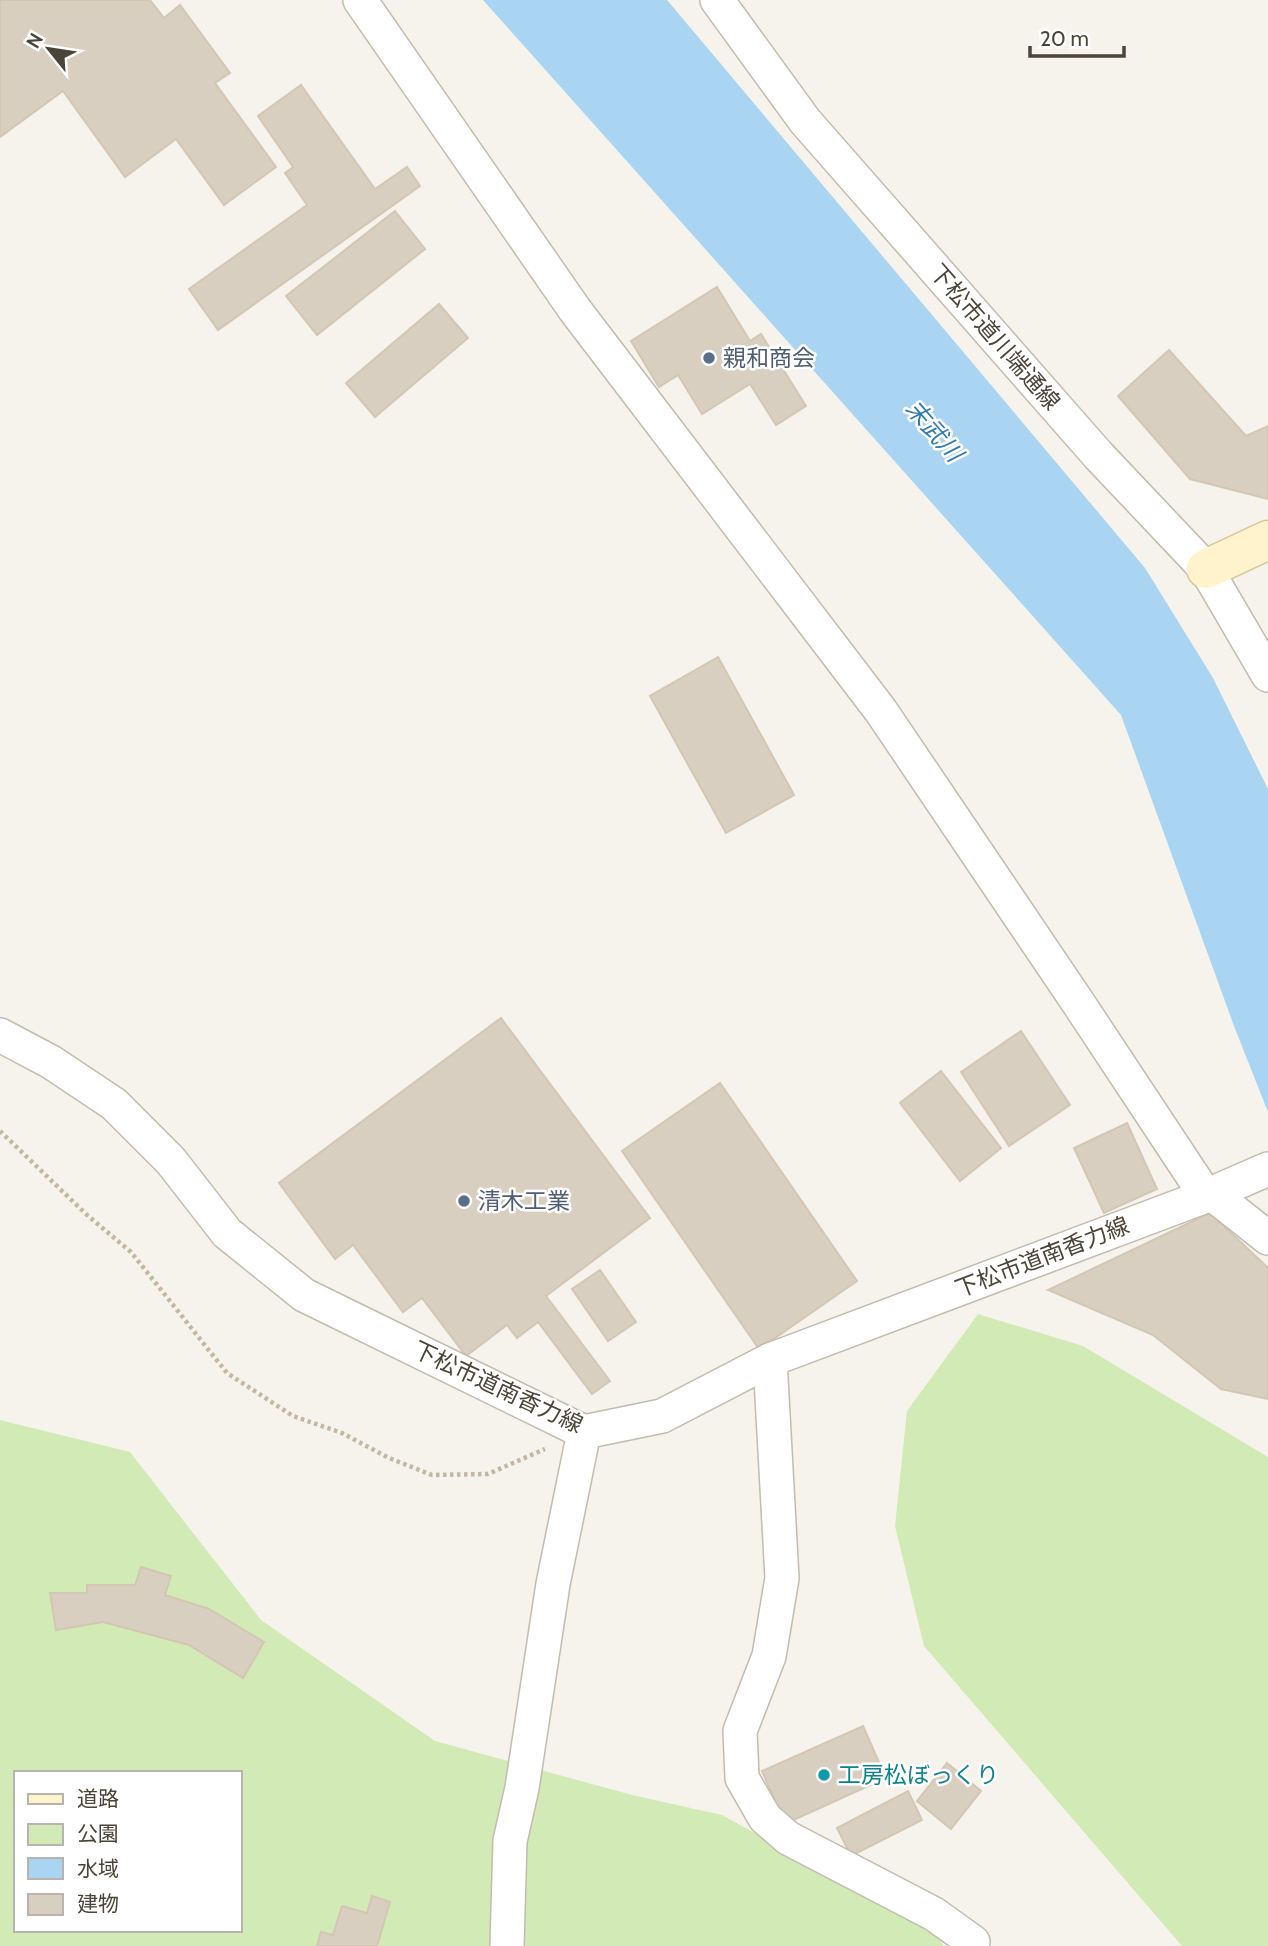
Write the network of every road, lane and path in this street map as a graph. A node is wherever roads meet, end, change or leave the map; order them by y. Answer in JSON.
{"nodes":[{"id":1,"x":360,"y":0,"type":"edge"},
{"id":2,"x":717,"y":0,"type":"edge"},
{"id":3,"x":1268,"y":540,"type":"edge"},
{"id":4,"x":1206,"y":569,"type":"junction"},
{"id":5,"x":1268,"y":675,"type":"edge"},
{"id":6,"x":0,"y":1035,"type":"edge"},
{"id":7,"x":0,"y":1131,"type":"edge"},
{"id":8,"x":1268,"y":1169,"type":"edge"},
{"id":9,"x":1209,"y":1194,"type":"junction"},
{"id":10,"x":1268,"y":1238,"type":"edge"},
{"id":11,"x":770,"y":1360,"type":"junction"},
{"id":12,"x":584,"y":1432,"type":"junction"},
{"id":13,"x":973,"y":1942,"type":"dead end"},
{"id":14,"x":507,"y":1946,"type":"edge"}],
"edges":[{"from":1,"to":9,"type":"street"},
{"from":2,"to":4,"type":"street","name":"下松市道川端通線"},
{"from":3,"to":4,"type":"street"},
{"from":4,"to":5,"type":"street","name":"下松市道川端通線"},
{"from":6,"to":12,"type":"street","name":"下松市道南香力線"},
{"from":7,"to":12,"type":"path"},
{"from":8,"to":9,"type":"street","name":"下松市道南香力線"},
{"from":9,"to":10,"type":"street"},
{"from":9,"to":11,"type":"street","name":"下松市道南香力線"},
{"from":11,"to":12,"type":"street","name":"下松市道南香力線"},
{"from":11,"to":13,"type":"street"},
{"from":12,"to":14,"type":"street"}]}
